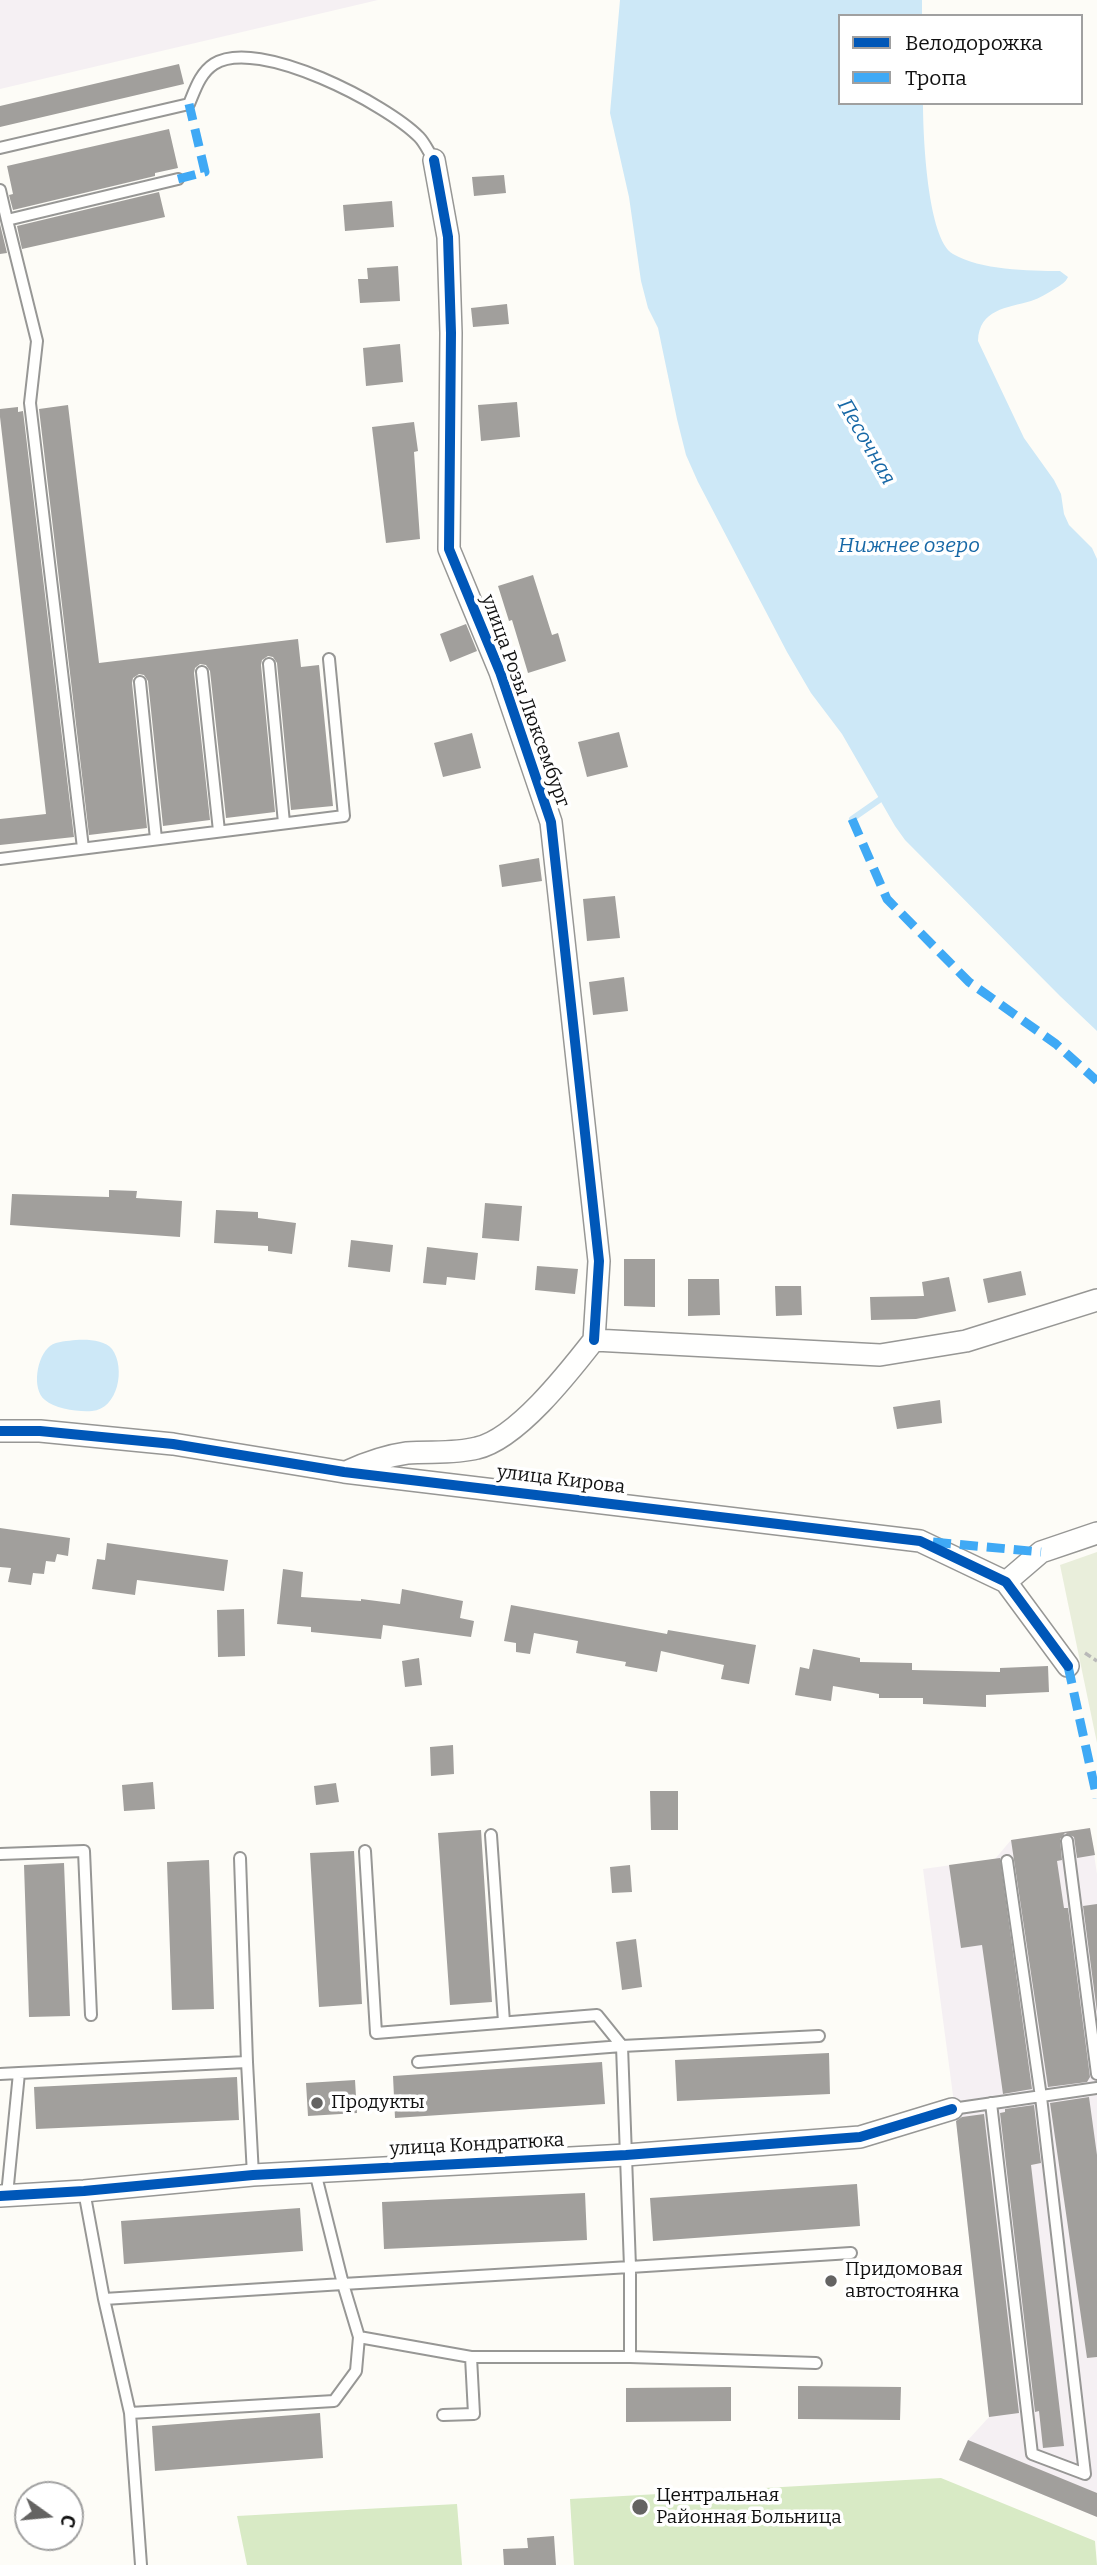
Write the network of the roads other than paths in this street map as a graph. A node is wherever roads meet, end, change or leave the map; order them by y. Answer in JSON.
{"nodes":[{"id":1,"x":0,"y":148,"type":"edge"},
{"id":2,"x":434,"y":160,"type":"joint"},
{"id":3,"x":178,"y":179,"type":"dead end"},
{"id":4,"x":0,"y":190,"type":"edge"},
{"id":5,"x":7,"y":220,"type":"junction"},
{"id":6,"x":329,"y":659,"type":"dead end"},
{"id":7,"x":268,"y":664,"type":"dead end"},
{"id":8,"x":202,"y":672,"type":"dead end"},
{"id":9,"x":140,"y":682,"type":"dead end"},
{"id":10,"x":284,"y":823,"type":"junction"},
{"id":11,"x":219,"y":831,"type":"junction"},
{"id":12,"x":156,"y":839,"type":"junction"},
{"id":13,"x":83,"y":848,"type":"junction"},
{"id":14,"x":0,"y":859,"type":"edge"},
{"id":15,"x":1097,"y":1300,"type":"edge"},
{"id":16,"x":594,"y":1340,"type":"junction"},
{"id":17,"x":0,"y":1431,"type":"edge"},
{"id":18,"x":344,"y":1472,"type":"junction"},
{"id":19,"x":1097,"y":1533,"type":"edge"},
{"id":20,"x":1006,"y":1582,"type":"junction"},
{"id":21,"x":1068,"y":1666,"type":"dead end"},
{"id":22,"x":491,"y":1835,"type":"dead end"},
{"id":23,"x":1067,"y":1841,"type":"dead end"},
{"id":24,"x":365,"y":1851,"type":"dead end"},
{"id":25,"x":0,"y":1854,"type":"edge"},
{"id":26,"x":240,"y":1858,"type":"dead end"},
{"id":27,"x":1007,"y":1861,"type":"dead end"},
{"id":28,"x":91,"y":2015,"type":"dead end"},
{"id":29,"x":504,"y":2022,"type":"junction"},
{"id":30,"x":819,"y":2036,"type":"dead end"},
{"id":31,"x":622,"y":2046,"type":"junction"},
{"id":32,"x":247,"y":2062,"type":"junction"},
{"id":33,"x":418,"y":2062,"type":"dead end"},
{"id":34,"x":19,"y":2073,"type":"junction"},
{"id":35,"x":0,"y":2074,"type":"edge"},
{"id":36,"x":1097,"y":2074,"type":"edge"},
{"id":37,"x":1097,"y":2088,"type":"edge"},
{"id":38,"x":1041,"y":2097,"type":"junction"},
{"id":39,"x":991,"y":2104,"type":"junction"},
{"id":40,"x":952,"y":2109,"type":"joint"},
{"id":41,"x":626,"y":2155,"type":"junction"},
{"id":42,"x":315,"y":2172,"type":"junction"},
{"id":43,"x":253,"y":2175,"type":"junction"},
{"id":44,"x":84,"y":2191,"type":"junction"},
{"id":45,"x":3,"y":2195,"type":"edge"},
{"id":46,"x":851,"y":2253,"type":"dead end"},
{"id":47,"x":630,"y":2267,"type":"junction"},
{"id":48,"x":343,"y":2284,"type":"junction"},
{"id":49,"x":104,"y":2299,"type":"junction"},
{"id":50,"x":359,"y":2337,"type":"junction"},
{"id":51,"x":471,"y":2357,"type":"junction"},
{"id":52,"x":631,"y":2357,"type":"junction"},
{"id":53,"x":816,"y":2363,"type":"dead end"},
{"id":54,"x":130,"y":2413,"type":"junction"},
{"id":55,"x":443,"y":2415,"type":"dead end"},
{"id":56,"x":1085,"y":2474,"type":"junction"},
{"id":57,"x":1097,"y":2479,"type":"edge"},
{"id":58,"x":141,"y":2565,"type":"edge"}],
"edges":[{"from":1,"to":2,"type":"lane"},
{"from":2,"to":16,"type":"street","name":"улица Розы Люксембург"},
{"from":3,"to":5,"type":"lane"},
{"from":4,"to":5,"type":"lane"},
{"from":5,"to":13,"type":"lane"},
{"from":6,"to":10,"type":"lane"},
{"from":7,"to":10,"type":"lane"},
{"from":8,"to":11,"type":"lane"},
{"from":9,"to":12,"type":"lane"},
{"from":10,"to":11,"type":"lane"},
{"from":11,"to":12,"type":"lane"},
{"from":12,"to":13,"type":"lane"},
{"from":13,"to":14,"type":"lane"},
{"from":15,"to":16,"type":"street"},
{"from":16,"to":18,"type":"street"},
{"from":17,"to":18,"type":"street","name":"улица Кирова"},
{"from":18,"to":20,"type":"street","name":"улица Кирова"},
{"from":19,"to":20,"type":"street"},
{"from":20,"to":21,"type":"street","name":"улица Кирова"},
{"from":22,"to":29,"type":"lane"},
{"from":23,"to":36,"type":"lane"},
{"from":24,"to":29,"type":"lane"},
{"from":25,"to":28,"type":"lane"},
{"from":26,"to":32,"type":"lane"},
{"from":27,"to":38,"type":"lane"},
{"from":29,"to":31,"type":"lane"},
{"from":30,"to":31,"type":"lane"},
{"from":31,"to":33,"type":"lane"},
{"from":31,"to":41,"type":"lane"},
{"from":32,"to":34,"type":"lane"},
{"from":32,"to":43,"type":"lane"},
{"from":34,"to":35,"type":"lane"},
{"from":34,"to":45,"type":"lane"},
{"from":37,"to":38,"type":"lane"},
{"from":38,"to":39,"type":"lane"},
{"from":38,"to":56,"type":"lane"},
{"from":39,"to":40,"type":"lane"},
{"from":39,"to":56,"type":"lane"},
{"from":40,"to":41,"type":"street","name":"улица Кондратюка"},
{"from":41,"to":42,"type":"street","name":"улица Кондратюка"},
{"from":41,"to":47,"type":"lane"},
{"from":42,"to":43,"type":"street","name":"улица Кондратюка"},
{"from":42,"to":48,"type":"lane"},
{"from":43,"to":44,"type":"street","name":"улица Кондратюка"},
{"from":44,"to":45,"type":"street","name":"улица Кондратюка"},
{"from":44,"to":49,"type":"lane"},
{"from":46,"to":47,"type":"lane"},
{"from":47,"to":48,"type":"lane"},
{"from":47,"to":52,"type":"lane"},
{"from":48,"to":49,"type":"lane"},
{"from":48,"to":50,"type":"lane"},
{"from":49,"to":54,"type":"lane"},
{"from":50,"to":51,"type":"lane"},
{"from":50,"to":54,"type":"lane"},
{"from":51,"to":52,"type":"lane"},
{"from":51,"to":55,"type":"lane"},
{"from":52,"to":53,"type":"lane"},
{"from":54,"to":58,"type":"lane"},
{"from":56,"to":57,"type":"lane"}]}
